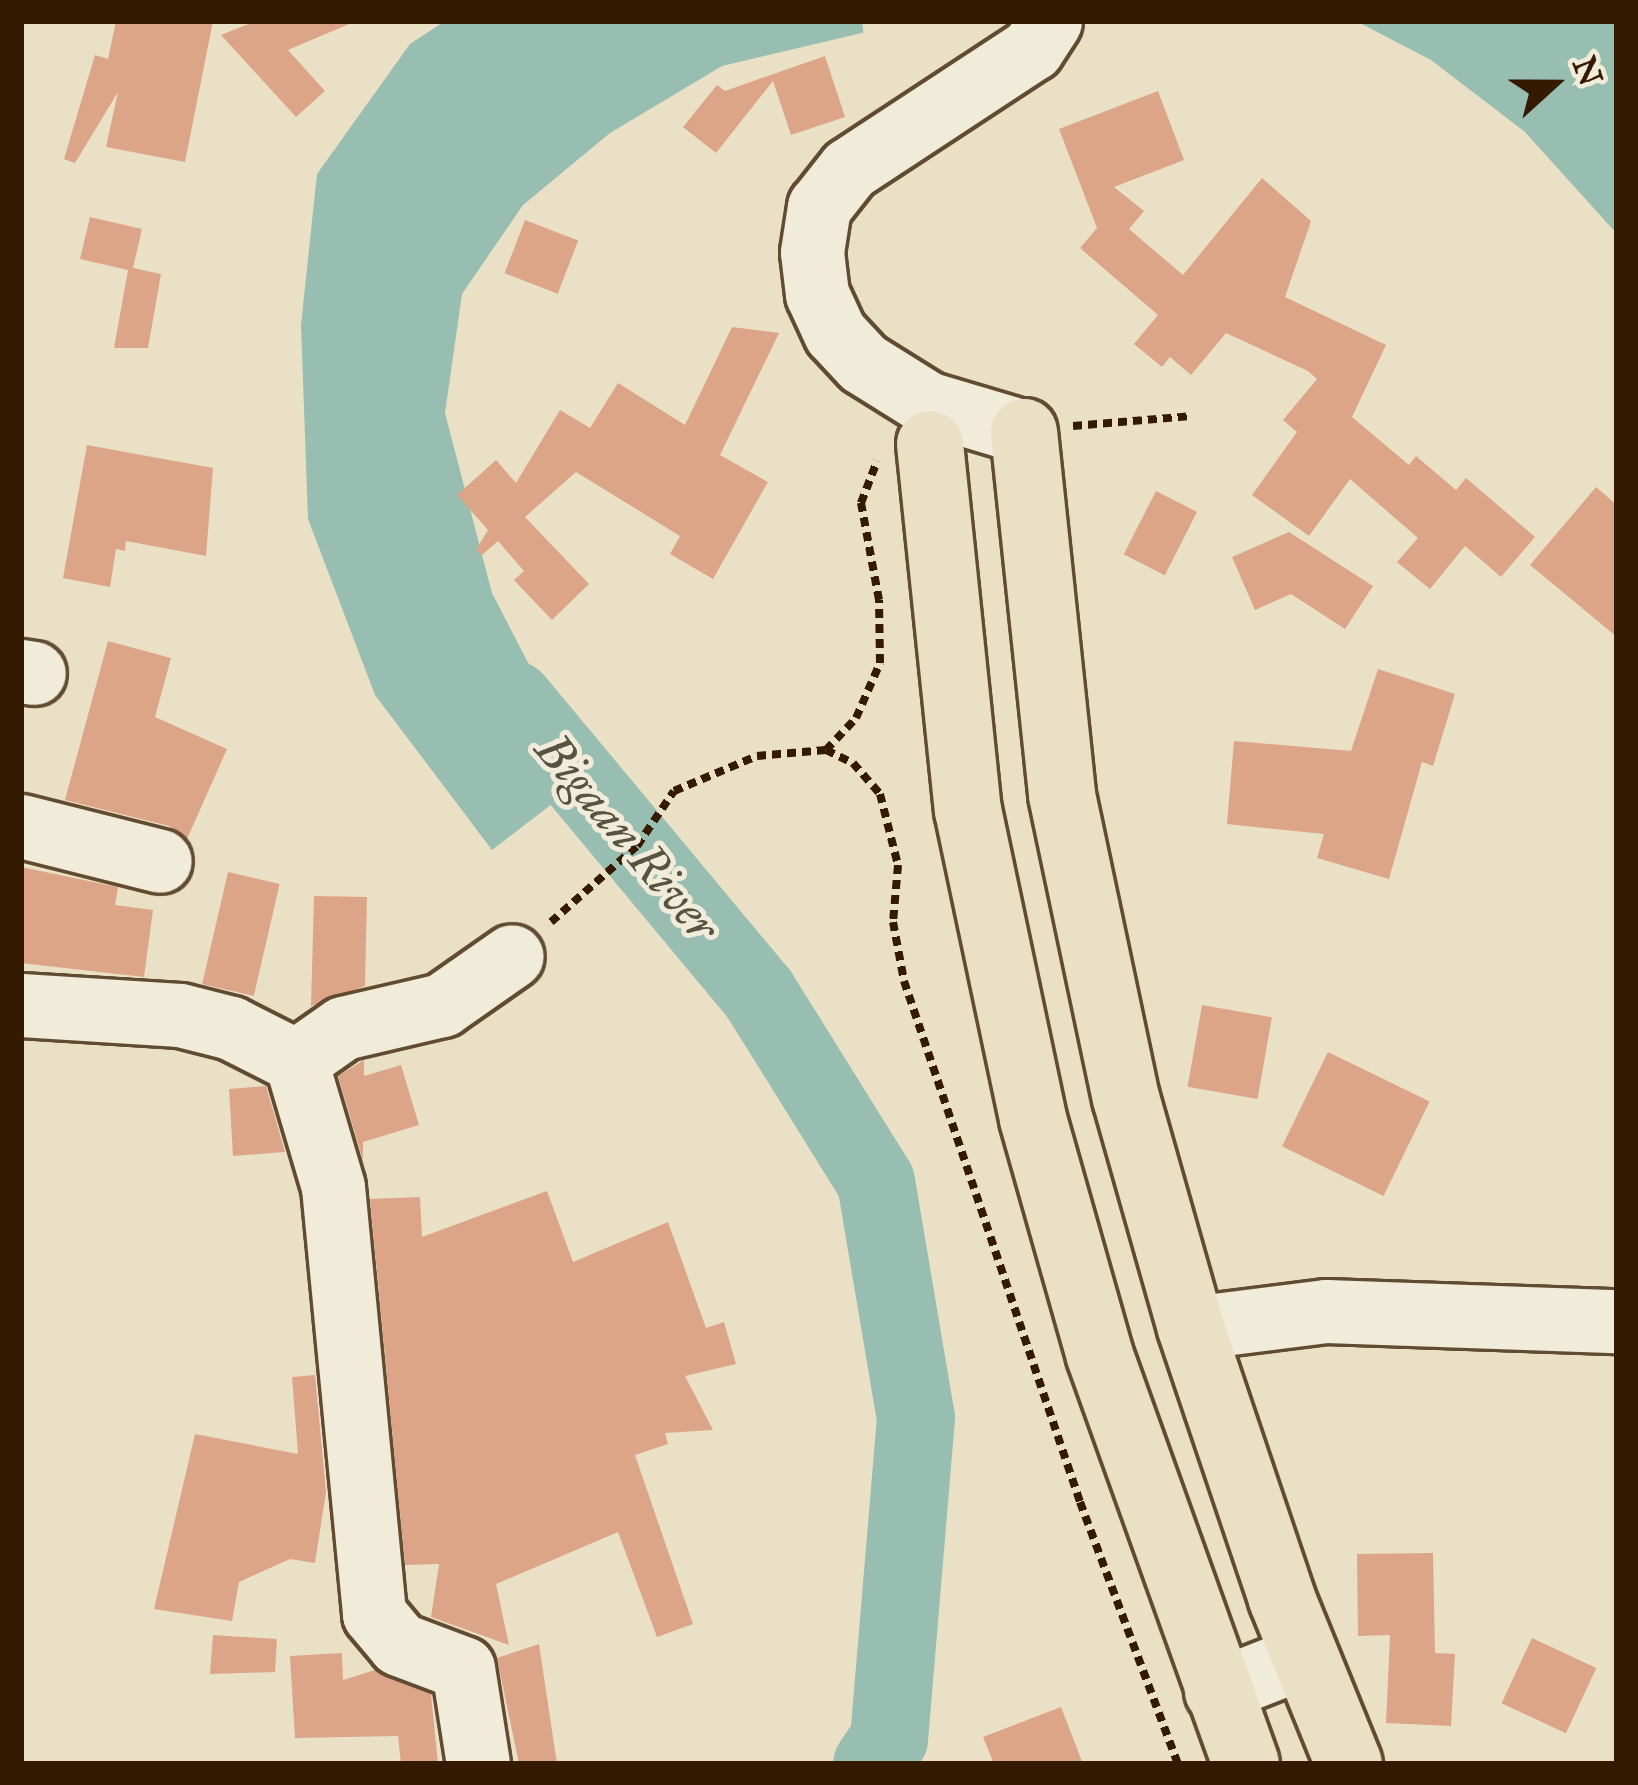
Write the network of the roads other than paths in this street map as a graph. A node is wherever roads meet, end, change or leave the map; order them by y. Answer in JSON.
{"nodes":[{"id":1,"x":1050,"y":21,"type":"edge"},
{"id":2,"x":1024,"y":432,"type":"joint"},
{"id":3,"x":930,"y":444,"type":"road end"},
{"id":4,"x":21,"y":826,"type":"edge"},
{"id":5,"x":160,"y":861,"type":"dead end"},
{"id":6,"x":512,"y":956,"type":"road end"},
{"id":7,"x":21,"y":1005,"type":"edge"},
{"id":8,"x":296,"y":1061,"type":"junction"},
{"id":9,"x":1617,"y":1321,"type":"edge"},
{"id":10,"x":1191,"y":1328,"type":"junction"},
{"id":11,"x":1305,"y":1656,"type":"junction"},
{"id":12,"x":1216,"y":1691,"type":"junction"},
{"id":13,"x":478,"y":1764,"type":"edge"},
{"id":14,"x":1246,"y":1764,"type":"edge"},
{"id":15,"x":1348,"y":1764,"type":"edge"}],
"edges":[{"from":1,"to":2,"type":"street"},
{"from":2,"to":10,"type":"main road"},
{"from":3,"to":12,"type":"main road"},
{"from":4,"to":5,"type":"street"},
{"from":6,"to":8,"type":"street"},
{"from":7,"to":8,"type":"street"},
{"from":8,"to":13,"type":"street"},
{"from":9,"to":10,"type":"street"},
{"from":10,"to":11,"type":"main road"},
{"from":11,"to":12,"type":"street"},
{"from":11,"to":15,"type":"main road"},
{"from":12,"to":14,"type":"main road"}]}
